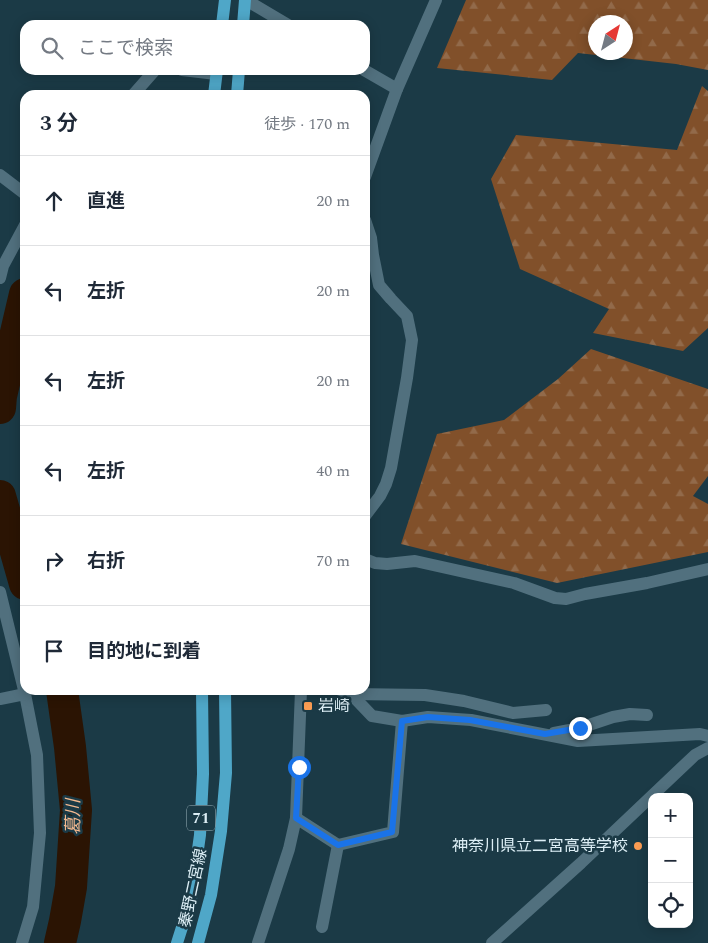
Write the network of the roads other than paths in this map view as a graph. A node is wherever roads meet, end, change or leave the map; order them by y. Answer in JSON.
{"nodes":[{"id":1,"x":224,"y":0,"type":"edge"},
{"id":2,"x":246,"y":0,"type":"edge"},
{"id":3,"x":436,"y":0,"type":"edge"},
{"id":4,"x":222,"y":20,"type":"edge"},
{"id":5,"x":244,"y":20,"type":"edge"},
{"id":6,"x":280,"y":20,"type":"edge"},
{"id":7,"x":370,"y":73,"type":"edge"},
{"id":8,"x":151,"y":75,"type":"edge"},
{"id":9,"x":217,"y":75,"type":"edge"},
{"id":10,"x":239,"y":75,"type":"edge"},
{"id":11,"x":397,"y":89,"type":"junction"},
{"id":12,"x":137,"y":90,"type":"edge"},
{"id":13,"x":215,"y":90,"type":"edge"},
{"id":14,"x":237,"y":90,"type":"edge"},
{"id":15,"x":370,"y":163,"type":"edge"},
{"id":16,"x":0,"y":175,"type":"edge"},
{"id":17,"x":20,"y":190,"type":"edge"},
{"id":18,"x":20,"y":234,"type":"edge"},
{"id":19,"x":370,"y":235,"type":"edge"},
{"id":20,"x":0,"y":278,"type":"edge"},
{"id":21,"x":370,"y":509,"type":"edge"},
{"id":22,"x":370,"y":561,"type":"edge"},
{"id":23,"x":708,"y":569,"type":"edge"},
{"id":24,"x":0,"y":592,"type":"edge"},
{"id":25,"x":20,"y":674,"type":"edge"},
{"id":26,"x":370,"y":693,"type":"edge"},
{"id":27,"x":20,"y":695,"type":"edge"},
{"id":28,"x":25,"y":695,"type":"edge"},
{"id":29,"x":202,"y":695,"type":"edge"},
{"id":30,"x":226,"y":695,"type":"edge"},
{"id":31,"x":301,"y":695,"type":"edge"},
{"id":32,"x":348,"y":695,"type":"edge"},
{"id":33,"x":0,"y":699,"type":"edge"},
{"id":34,"x":546,"y":710,"type":"dead end"},
{"id":35,"x":647,"y":715,"type":"dead end"},
{"id":36,"x":402,"y":721,"type":"junction"},
{"id":37,"x":545,"y":734,"type":"junction"},
{"id":38,"x":708,"y":736,"type":"edge"},
{"id":39,"x":708,"y":748,"type":"edge"},
{"id":40,"x":296,"y":818,"type":"junction"},
{"id":41,"x":338,"y":845,"type":"junction"},
{"id":42,"x":322,"y":927,"type":"dead end"},
{"id":43,"x":22,"y":943,"type":"edge"},
{"id":44,"x":177,"y":943,"type":"edge"},
{"id":45,"x":198,"y":943,"type":"edge"},
{"id":46,"x":258,"y":943,"type":"edge"},
{"id":47,"x":492,"y":943,"type":"edge"}],
"edges":[{"from":1,"to":4,"type":"main road"},
{"from":2,"to":5,"type":"main road"},
{"from":2,"to":6,"type":"street"},
{"from":3,"to":11,"type":"street"},
{"from":7,"to":11,"type":"street"},
{"from":8,"to":12,"type":"street"},
{"from":9,"to":13,"type":"main road"},
{"from":10,"to":14,"type":"main road"},
{"from":11,"to":15,"type":"street"},
{"from":16,"to":17,"type":"street"},
{"from":18,"to":20,"type":"street"},
{"from":19,"to":21,"type":"street"},
{"from":22,"to":23,"type":"street"},
{"from":24,"to":25,"type":"street"},
{"from":26,"to":34,"type":"street"},
{"from":27,"to":33,"type":"street"},
{"from":28,"to":43,"type":"street"},
{"from":29,"to":44,"type":"main road","name":"秦野二宮線","number":"71"},
{"from":30,"to":45,"type":"main road","name":"秦野二宮線","number":"71"},
{"from":31,"to":40,"type":"street"},
{"from":32,"to":36,"type":"street"},
{"from":35,"to":37,"type":"street"},
{"from":36,"to":37,"type":"street"},
{"from":36,"to":41,"type":"street"},
{"from":37,"to":38,"type":"street"},
{"from":39,"to":47,"type":"street"},
{"from":40,"to":41,"type":"street"},
{"from":40,"to":46,"type":"street"},
{"from":41,"to":42,"type":"street"}]}
